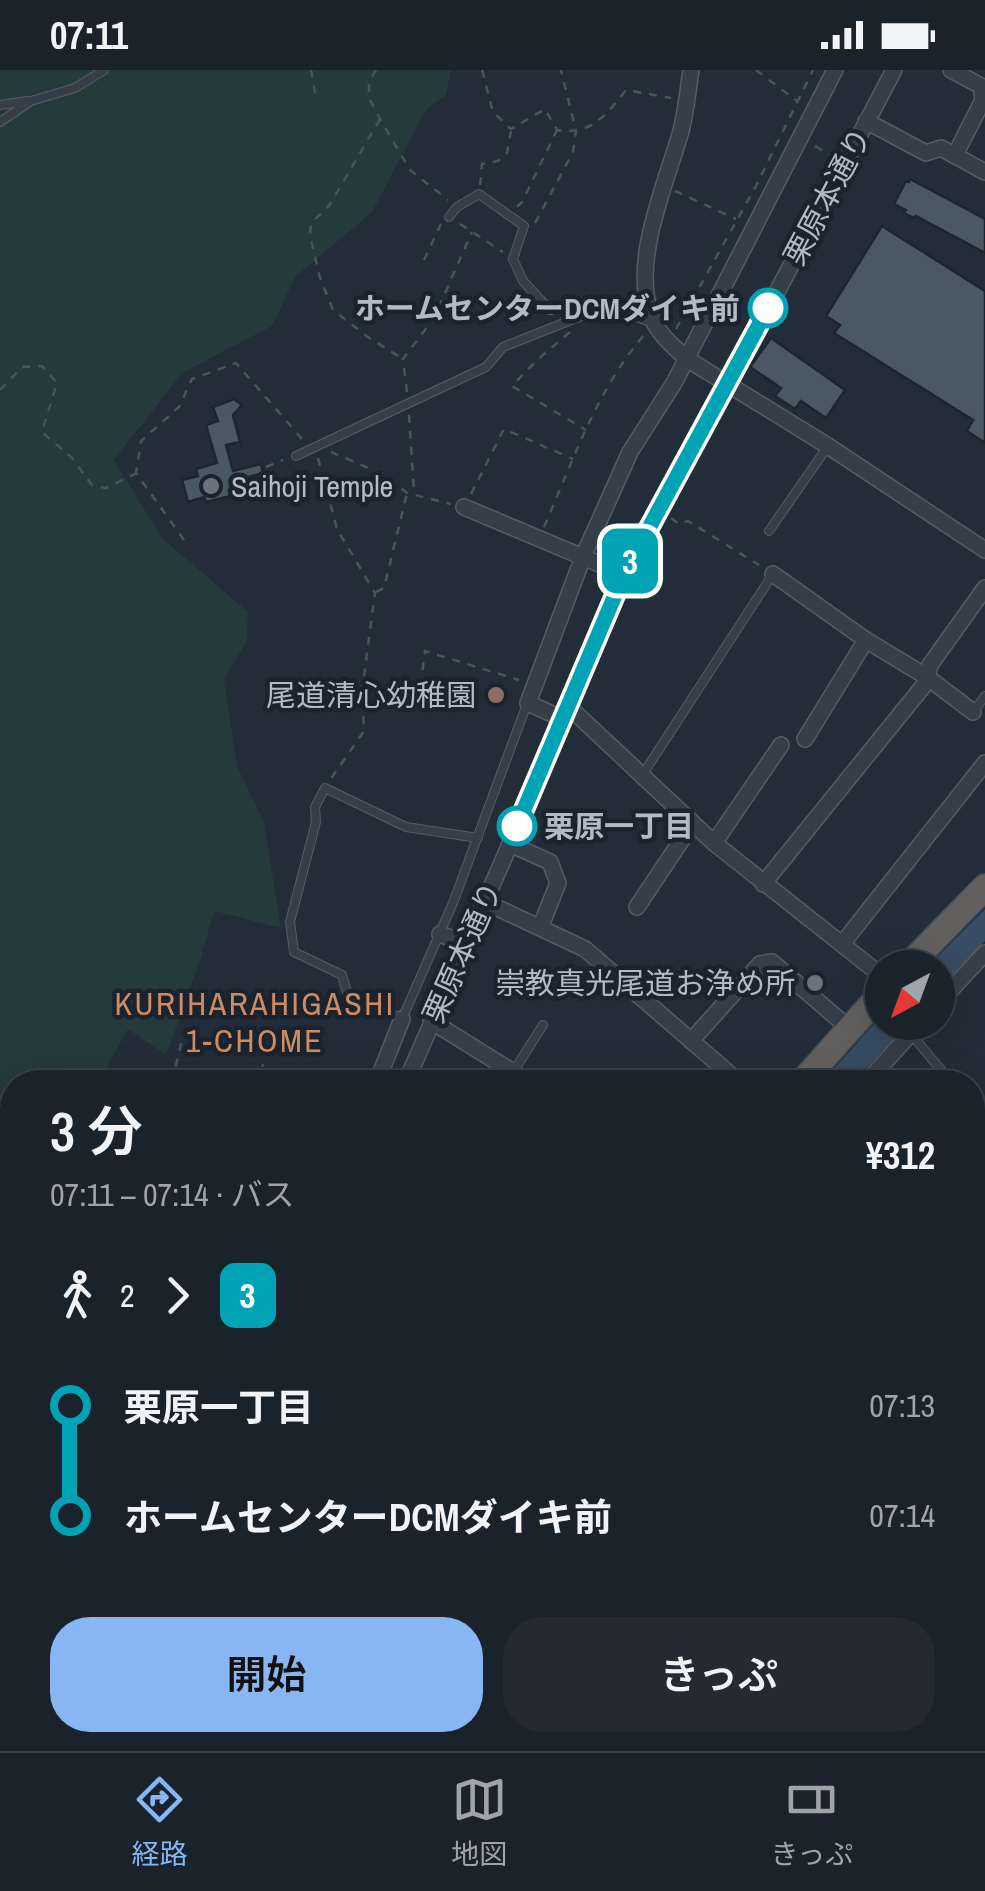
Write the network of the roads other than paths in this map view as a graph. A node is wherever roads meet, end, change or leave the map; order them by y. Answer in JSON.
{"nodes":[{"id":1,"x":104,"y":70,"type":"edge"},
{"id":2,"x":691,"y":70,"type":"edge"},
{"id":3,"x":835,"y":70,"type":"edge"},
{"id":4,"x":894,"y":70,"type":"edge"},
{"id":5,"x":951,"y":70,"type":"edge"},
{"id":6,"x":31,"y":100,"type":"junction"},
{"id":7,"x":984,"y":100,"type":"edge"},
{"id":8,"x":0,"y":104,"type":"edge"},
{"id":9,"x":866,"y":121,"type":"junction"},
{"id":10,"x":0,"y":122,"type":"edge"},
{"id":11,"x":954,"y":155,"type":"junction"},
{"id":12,"x":985,"y":172,"type":"edge"},
{"id":13,"x":449,"y":217,"type":"road end"},
{"id":14,"x":594,"y":311,"type":"junction"},
{"id":15,"x":654,"y":323,"type":"junction"},
{"id":16,"x":687,"y":358,"type":"junction"},
{"id":17,"x":729,"y":383,"type":"junction"},
{"id":18,"x":828,"y":446,"type":"junction"},
{"id":19,"x":296,"y":456,"type":"road end"},
{"id":20,"x":464,"y":507,"type":"road end"},
{"id":21,"x":769,"y":531,"type":"dead end"},
{"id":22,"x":985,"y":550,"type":"edge"},
{"id":23,"x":583,"y":557,"type":"junction"},
{"id":24,"x":624,"y":574,"type":"junction"},
{"id":25,"x":772,"y":574,"type":"joint"},
{"id":26,"x":985,"y":588,"type":"edge"},
{"id":27,"x":866,"y":640,"type":"junction"},
{"id":28,"x":927,"y":678,"type":"junction"},
{"id":29,"x":985,"y":696,"type":"edge"},
{"id":30,"x":528,"y":702,"type":"junction"},
{"id":31,"x":566,"y":712,"type":"junction"},
{"id":32,"x":973,"y":712,"type":"joint"},
{"id":33,"x":806,"y":738,"type":"dead end"},
{"id":34,"x":781,"y":745,"type":"dead end"},
{"id":35,"x":985,"y":763,"type":"edge"},
{"id":36,"x":643,"y":774,"type":"junction"},
{"id":37,"x":692,"y":822,"type":"junction"},
{"id":38,"x":478,"y":838,"type":"junction"},
{"id":39,"x":714,"y":843,"type":"junction"},
{"id":40,"x":510,"y":844,"type":"junction"},
{"id":41,"x":763,"y":884,"type":"junction"},
{"id":42,"x":985,"y":887,"type":"edge"},
{"id":43,"x":485,"y":902,"type":"junction"},
{"id":44,"x":636,"y":907,"type":"dead end"},
{"id":45,"x":540,"y":928,"type":"junction"},
{"id":46,"x":440,"y":934,"type":"junction"},
{"id":47,"x":466,"y":944,"type":"junction"},
{"id":48,"x":842,"y":944,"type":"junction"},
{"id":49,"x":924,"y":950,"type":"edge"},
{"id":50,"x":985,"y":954,"type":"edge"},
{"id":51,"x":865,"y":962,"type":"edge"},
{"id":52,"x":955,"y":986,"type":"edge"},
{"id":53,"x":865,"y":1012,"type":"edge"},
{"id":54,"x":402,"y":1020,"type":"junction"},
{"id":55,"x":431,"y":1021,"type":"junction"},
{"id":56,"x":543,"y":1025,"type":"dead end"},
{"id":57,"x":850,"y":1029,"type":"junction"},
{"id":58,"x":691,"y":1040,"type":"junction"},
{"id":59,"x":905,"y":1040,"type":"edge"},
{"id":60,"x":924,"y":1040,"type":"edge"},
{"id":61,"x":382,"y":1070,"type":"edge"},
{"id":62,"x":411,"y":1070,"type":"edge"},
{"id":63,"x":510,"y":1070,"type":"edge"},
{"id":64,"x":514,"y":1070,"type":"edge"},
{"id":65,"x":725,"y":1070,"type":"edge"},
{"id":66,"x":813,"y":1070,"type":"edge"},
{"id":67,"x":879,"y":1070,"type":"edge"},
{"id":68,"x":943,"y":1070,"type":"edge"}],
"edges":[{"from":1,"to":6,"type":"lane"},
{"from":2,"to":15,"type":"street"},
{"from":3,"to":16,"type":"street"},
{"from":4,"to":9,"type":"street","name":"栗原本通り"},
{"from":5,"to":7,"type":"street"},
{"from":6,"to":8,"type":"lane"},
{"from":6,"to":10,"type":"lane"},
{"from":7,"to":11,"type":"street"},
{"from":9,"to":11,"type":"street"},
{"from":9,"to":17,"type":"street","name":"栗原本通り"},
{"from":11,"to":12,"type":"street"},
{"from":13,"to":14,"type":"lane"},
{"from":14,"to":15,"type":"lane"},
{"from":14,"to":19,"type":"lane"},
{"from":15,"to":16,"type":"street"},
{"from":16,"to":17,"type":"street"},
{"from":16,"to":23,"type":"street"},
{"from":17,"to":18,"type":"street"},
{"from":17,"to":24,"type":"street","name":"栗原本通り"},
{"from":18,"to":21,"type":"lane"},
{"from":18,"to":22,"type":"street"},
{"from":20,"to":23,"type":"street"},
{"from":23,"to":24,"type":"street"},
{"from":23,"to":30,"type":"street"},
{"from":24,"to":31,"type":"street","name":"栗原本通り"},
{"from":25,"to":27,"type":"street"},
{"from":25,"to":36,"type":"lane"},
{"from":26,"to":28,"type":"street"},
{"from":27,"to":28,"type":"street"},
{"from":27,"to":33,"type":"street"},
{"from":28,"to":32,"type":"street"},
{"from":28,"to":41,"type":"street"},
{"from":29,"to":32,"type":"lane"},
{"from":30,"to":31,"type":"street"},
{"from":30,"to":38,"type":"lane"},
{"from":31,"to":36,"type":"street"},
{"from":31,"to":40,"type":"street","name":"栗原本通り"},
{"from":34,"to":39,"type":"street"},
{"from":35,"to":48,"type":"street"},
{"from":36,"to":37,"type":"street"},
{"from":37,"to":39,"type":"street"},
{"from":37,"to":44,"type":"street"},
{"from":38,"to":46,"type":"lane"},
{"from":38,"to":54,"type":"lane"},
{"from":39,"to":41,"type":"street"},
{"from":40,"to":43,"type":"street","name":"栗原本通り"},
{"from":40,"to":45,"type":"street"},
{"from":41,"to":48,"type":"street"},
{"from":42,"to":49,"type":"highway"},
{"from":43,"to":45,"type":"street"},
{"from":43,"to":47,"type":"street","name":"栗原本通り"},
{"from":45,"to":58,"type":"street"},
{"from":46,"to":47,"type":"street"},
{"from":46,"to":54,"type":"lane"},
{"from":47,"to":55,"type":"street","name":"栗原本通り"},
{"from":48,"to":51,"type":"street"},
{"from":50,"to":52,"type":"street"},
{"from":53,"to":57,"type":"highway"},
{"from":54,"to":61,"type":"street"},
{"from":55,"to":62,"type":"street","name":"栗原本通り"},
{"from":55,"to":63,"type":"street"},
{"from":56,"to":64,"type":"lane"},
{"from":57,"to":58,"type":"street"},
{"from":57,"to":66,"type":"highway"},
{"from":58,"to":65,"type":"street"},
{"from":59,"to":67,"type":"street"},
{"from":60,"to":68,"type":"lane"}]}
